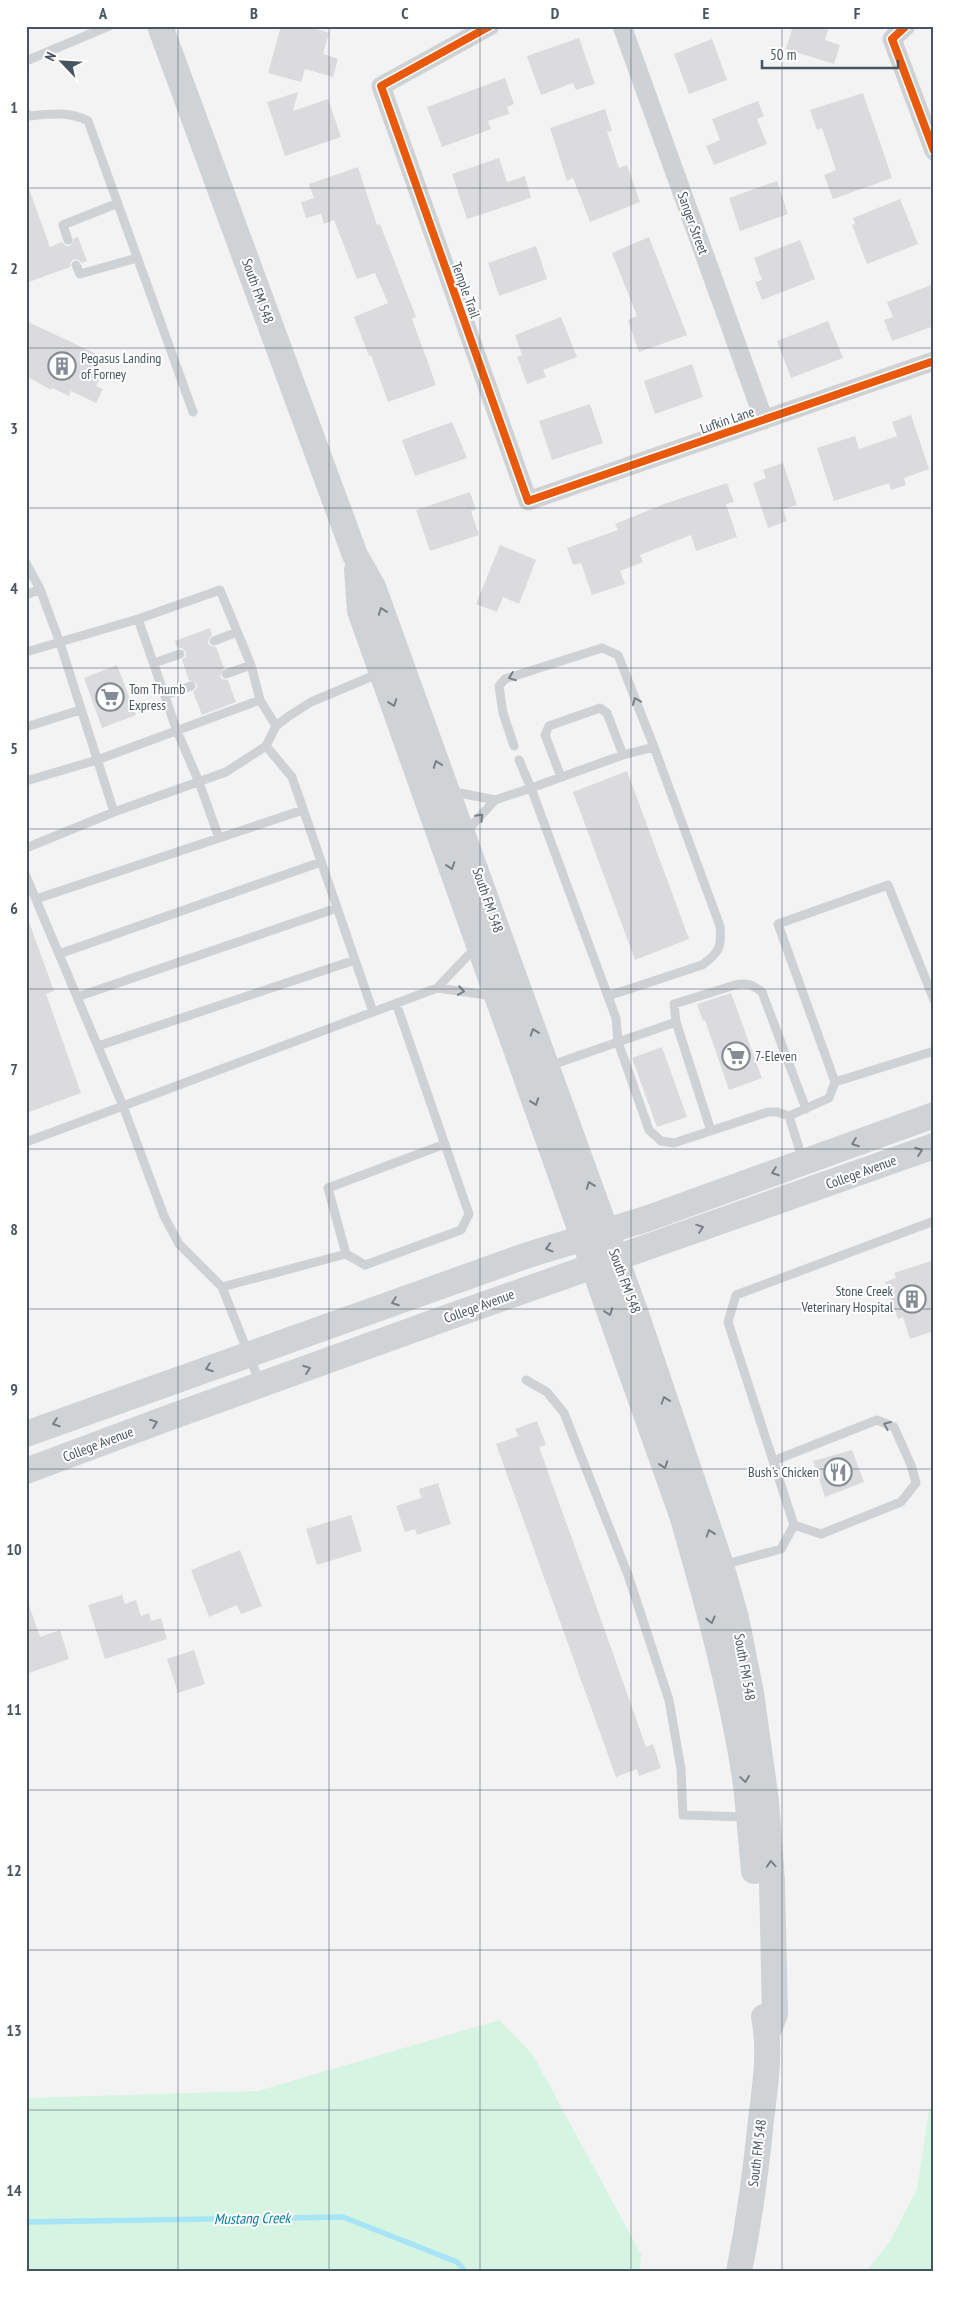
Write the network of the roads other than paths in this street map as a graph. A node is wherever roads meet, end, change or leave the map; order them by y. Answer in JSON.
{"nodes":[{"id":1,"x":109,"y":26,"type":"edge"},
{"id":2,"x":160,"y":26,"type":"edge"},
{"id":3,"x":490,"y":26,"type":"edge"},
{"id":4,"x":622,"y":26,"type":"edge"},
{"id":5,"x":906,"y":26,"type":"edge"},
{"id":6,"x":26,"y":61,"type":"edge"},
{"id":7,"x":26,"y":113,"type":"edge"},
{"id":8,"x":934,"y":152,"type":"edge"},
{"id":9,"x":118,"y":203,"type":"junction"},
{"id":10,"x":68,"y":240,"type":"dead end"},
{"id":11,"x":137,"y":258,"type":"junction"},
{"id":12,"x":76,"y":265,"type":"dead end"},
{"id":13,"x":934,"y":360,"type":"edge"},
{"id":14,"x":193,"y":412,"type":"dead end"},
{"id":15,"x":764,"y":420,"type":"junction"},
{"id":16,"x":528,"y":501,"type":"joint"},
{"id":17,"x":26,"y":564,"type":"edge"},
{"id":18,"x":40,"y":589,"type":"junction"},
{"id":19,"x":26,"y":595,"type":"edge"},
{"id":20,"x":138,"y":619,"type":"junction"},
{"id":21,"x":237,"y":632,"type":"junction"},
{"id":22,"x":214,"y":641,"type":"dead end"},
{"id":23,"x":60,"y":643,"type":"junction"},
{"id":24,"x":26,"y":652,"type":"edge"},
{"id":25,"x":180,"y":654,"type":"dead end"},
{"id":26,"x":154,"y":663,"type":"junction"},
{"id":27,"x":251,"y":665,"type":"junction"},
{"id":28,"x":392,"y":668,"type":"junction"},
{"id":29,"x":226,"y":674,"type":"dead end"},
{"id":30,"x":191,"y":686,"type":"dead end"},
{"id":31,"x":165,"y":695,"type":"junction"},
{"id":32,"x":260,"y":700,"type":"junction"},
{"id":33,"x":80,"y":710,"type":"junction"},
{"id":34,"x":276,"y":726,"type":"junction"},
{"id":35,"x":26,"y":727,"type":"edge"},
{"id":36,"x":177,"y":731,"type":"junction"},
{"id":37,"x":266,"y":746,"type":"junction"},
{"id":38,"x":514,"y":746,"type":"dead end"},
{"id":39,"x":654,"y":747,"type":"junction"},
{"id":40,"x":623,"y":755,"type":"junction"},
{"id":41,"x":97,"y":760,"type":"junction"},
{"id":42,"x":519,"y":760,"type":"dead end"},
{"id":43,"x":561,"y":778,"type":"junction"},
{"id":44,"x":26,"y":781,"type":"edge"},
{"id":45,"x":199,"y":782,"type":"junction"},
{"id":46,"x":531,"y":788,"type":"junction"},
{"id":47,"x":447,"y":790,"type":"junction"},
{"id":48,"x":495,"y":800,"type":"junction"},
{"id":49,"x":303,"y":810,"type":"junction"},
{"id":50,"x":114,"y":812,"type":"junction"},
{"id":51,"x":464,"y":834,"type":"junction"},
{"id":52,"x":219,"y":838,"type":"junction"},
{"id":53,"x":26,"y":848,"type":"edge"},
{"id":54,"x":321,"y":862,"type":"junction"},
{"id":55,"x":26,"y":876,"type":"edge"},
{"id":56,"x":36,"y":899,"type":"junction"},
{"id":57,"x":337,"y":908,"type":"junction"},
{"id":58,"x":479,"y":944,"type":"junction"},
{"id":59,"x":59,"y":954,"type":"junction"},
{"id":60,"x":355,"y":960,"type":"junction"},
{"id":61,"x":437,"y":988,"type":"junction"},
{"id":62,"x":497,"y":996,"type":"junction"},
{"id":63,"x":608,"y":996,"type":"junction"},
{"id":64,"x":77,"y":997,"type":"junction"},
{"id":65,"x":934,"y":1000,"type":"edge"},
{"id":66,"x":396,"y":1003,"type":"junction"},
{"id":67,"x":373,"y":1012,"type":"junction"},
{"id":68,"x":676,"y":1022,"type":"junction"},
{"id":69,"x":618,"y":1042,"type":"junction"},
{"id":70,"x":98,"y":1046,"type":"junction"},
{"id":71,"x":934,"y":1051,"type":"edge"},
{"id":72,"x":536,"y":1070,"type":"junction"},
{"id":73,"x":835,"y":1082,"type":"junction"},
{"id":74,"x":123,"y":1106,"type":"junction"},
{"id":75,"x":806,"y":1109,"type":"junction"},
{"id":76,"x":934,"y":1115,"type":"edge"},
{"id":77,"x":789,"y":1116,"type":"junction"},
{"id":78,"x":711,"y":1131,"type":"junction"},
{"id":79,"x":26,"y":1142,"type":"edge"},
{"id":80,"x":445,"y":1144,"type":"junction"},
{"id":81,"x":934,"y":1146,"type":"edge"},
{"id":82,"x":803,"y":1162,"type":"junction"},
{"id":83,"x":934,"y":1221,"type":"edge"},
{"id":84,"x":594,"y":1234,"type":"junction"},
{"id":85,"x":346,"y":1254,"type":"junction"},
{"id":86,"x":604,"y":1262,"type":"junction"},
{"id":87,"x":222,"y":1286,"type":"junction"},
{"id":88,"x":248,"y":1354,"type":"junction"},
{"id":89,"x":526,"y":1380,"type":"dead end"},
{"id":90,"x":261,"y":1385,"type":"junction"},
{"id":91,"x":26,"y":1434,"type":"edge"},
{"id":92,"x":773,"y":1461,"type":"junction"},
{"id":93,"x":26,"y":1471,"type":"edge"},
{"id":94,"x":794,"y":1525,"type":"junction"},
{"id":95,"x":721,"y":1565,"type":"junction"},
{"id":96,"x":749,"y":1816,"type":"junction"},
{"id":97,"x":768,"y":2034,"type":"junction"},
{"id":98,"x":739,"y":2272,"type":"edge"}],
"edges":[{"from":1,"to":6,"type":"lane"},
{"from":2,"to":28,"type":"main road","name":"South FM 548"},
{"from":3,"to":16,"type":"street","name":"Temple Trail"},
{"from":4,"to":15,"type":"street","name":"Sanger Street"},
{"from":5,"to":8,"type":"street"},
{"from":7,"to":9,"type":"lane"},
{"from":9,"to":10,"type":"lane"},
{"from":9,"to":11,"type":"lane"},
{"from":11,"to":12,"type":"lane"},
{"from":11,"to":14,"type":"lane"},
{"from":13,"to":15,"type":"street","name":"Lufkin Lane"},
{"from":15,"to":16,"type":"street","name":"Lufkin Lane"},
{"from":17,"to":18,"type":"lane"},
{"from":18,"to":19,"type":"lane"},
{"from":18,"to":23,"type":"lane"},
{"from":20,"to":21,"type":"lane"},
{"from":20,"to":23,"type":"lane"},
{"from":20,"to":26,"type":"lane"},
{"from":21,"to":22,"type":"lane"},
{"from":21,"to":27,"type":"lane"},
{"from":23,"to":24,"type":"lane"},
{"from":23,"to":33,"type":"lane"},
{"from":25,"to":26,"type":"lane"},
{"from":26,"to":31,"type":"lane"},
{"from":27,"to":29,"type":"lane"},
{"from":27,"to":32,"type":"lane"},
{"from":28,"to":34,"type":"lane"},
{"from":47,"to":28,"type":"main road","name":"South FM 548","one_way":true},
{"from":28,"to":58,"type":"main road","name":"South FM 548","one_way":true},
{"from":30,"to":31,"type":"lane"},
{"from":31,"to":36,"type":"lane"},
{"from":32,"to":34,"type":"lane"},
{"from":32,"to":36,"type":"lane"},
{"from":33,"to":35,"type":"lane"},
{"from":33,"to":41,"type":"lane"},
{"from":34,"to":37,"type":"lane"},
{"from":36,"to":41,"type":"lane"},
{"from":36,"to":45,"type":"lane"},
{"from":37,"to":45,"type":"lane"},
{"from":37,"to":49,"type":"lane"},
{"from":39,"to":38,"type":"lane","one_way":true},
{"from":39,"to":40,"type":"lane"},
{"from":39,"to":63,"type":"lane"},
{"from":40,"to":43,"type":"lane"},
{"from":40,"to":43,"type":"lane"},
{"from":41,"to":44,"type":"lane"},
{"from":41,"to":50,"type":"lane"},
{"from":42,"to":46,"type":"lane"},
{"from":43,"to":46,"type":"lane"},
{"from":45,"to":50,"type":"lane"},
{"from":45,"to":52,"type":"lane"},
{"from":46,"to":48,"type":"lane"},
{"from":46,"to":63,"type":"lane"},
{"from":47,"to":48,"type":"lane"},
{"from":47,"to":51,"type":"main road","name":"South FM 548"},
{"from":51,"to":48,"type":"lane","one_way":true},
{"from":49,"to":52,"type":"lane"},
{"from":49,"to":54,"type":"lane"},
{"from":50,"to":53,"type":"lane"},
{"from":72,"to":51,"type":"main road","name":"South FM 548","one_way":true},
{"from":52,"to":56,"type":"lane"},
{"from":54,"to":57,"type":"lane"},
{"from":54,"to":59,"type":"lane"},
{"from":55,"to":56,"type":"lane"},
{"from":56,"to":59,"type":"lane"},
{"from":57,"to":60,"type":"lane"},
{"from":57,"to":64,"type":"lane"},
{"from":58,"to":61,"type":"lane"},
{"from":58,"to":62,"type":"main road","name":"South FM 548"},
{"from":59,"to":64,"type":"lane"},
{"from":60,"to":67,"type":"lane"},
{"from":60,"to":70,"type":"lane"},
{"from":61,"to":62,"type":"lane","one_way":true},
{"from":61,"to":66,"type":"lane"},
{"from":62,"to":72,"type":"main road","name":"South FM 548"},
{"from":63,"to":69,"type":"lane"},
{"from":64,"to":70,"type":"lane"},
{"from":65,"to":73,"type":"lane"},
{"from":66,"to":67,"type":"lane"},
{"from":66,"to":80,"type":"lane"},
{"from":67,"to":74,"type":"lane"},
{"from":68,"to":69,"type":"lane"},
{"from":68,"to":75,"type":"lane"},
{"from":68,"to":78,"type":"lane"},
{"from":69,"to":72,"type":"lane"},
{"from":69,"to":78,"type":"lane"},
{"from":70,"to":74,"type":"lane"},
{"from":71,"to":73,"type":"lane"},
{"from":72,"to":84,"type":"main road","name":"South FM 548"},
{"from":73,"to":75,"type":"lane"},
{"from":74,"to":79,"type":"lane"},
{"from":74,"to":87,"type":"lane"},
{"from":75,"to":77,"type":"lane"},
{"from":76,"to":82,"type":"main road","name":"College Avenue","one_way":true},
{"from":77,"to":78,"type":"lane"},
{"from":77,"to":82,"type":"lane"},
{"from":80,"to":85,"type":"lane"},
{"from":80,"to":85,"type":"lane"},
{"from":86,"to":81,"type":"main road","name":"College Avenue","one_way":true},
{"from":82,"to":84,"type":"main road","name":"College Avenue","one_way":true},
{"from":83,"to":92,"type":"lane"},
{"from":84,"to":86,"type":"main road","name":"South FM 548"},
{"from":84,"to":88,"type":"main road","name":"College Avenue","one_way":true},
{"from":85,"to":87,"type":"lane"},
{"from":90,"to":86,"type":"main road","name":"College Avenue","one_way":true},
{"from":95,"to":86,"type":"main road","name":"South FM 548","one_way":true},
{"from":86,"to":96,"type":"main road","name":"South FM 548","one_way":true},
{"from":87,"to":88,"type":"lane"},
{"from":88,"to":90,"type":"lane"},
{"from":88,"to":91,"type":"main road","name":"College Avenue","one_way":true},
{"from":89,"to":96,"type":"lane"},
{"from":93,"to":90,"type":"main road","name":"College Avenue","one_way":true},
{"from":92,"to":94,"type":"lane"},
{"from":94,"to":92,"type":"lane","one_way":true},
{"from":94,"to":95,"type":"lane"},
{"from":97,"to":95,"type":"main road","name":"South FM 548","one_way":true},
{"from":96,"to":97,"type":"main road","name":"South FM 548"},
{"from":97,"to":98,"type":"main road","name":"South FM 548"}]}
